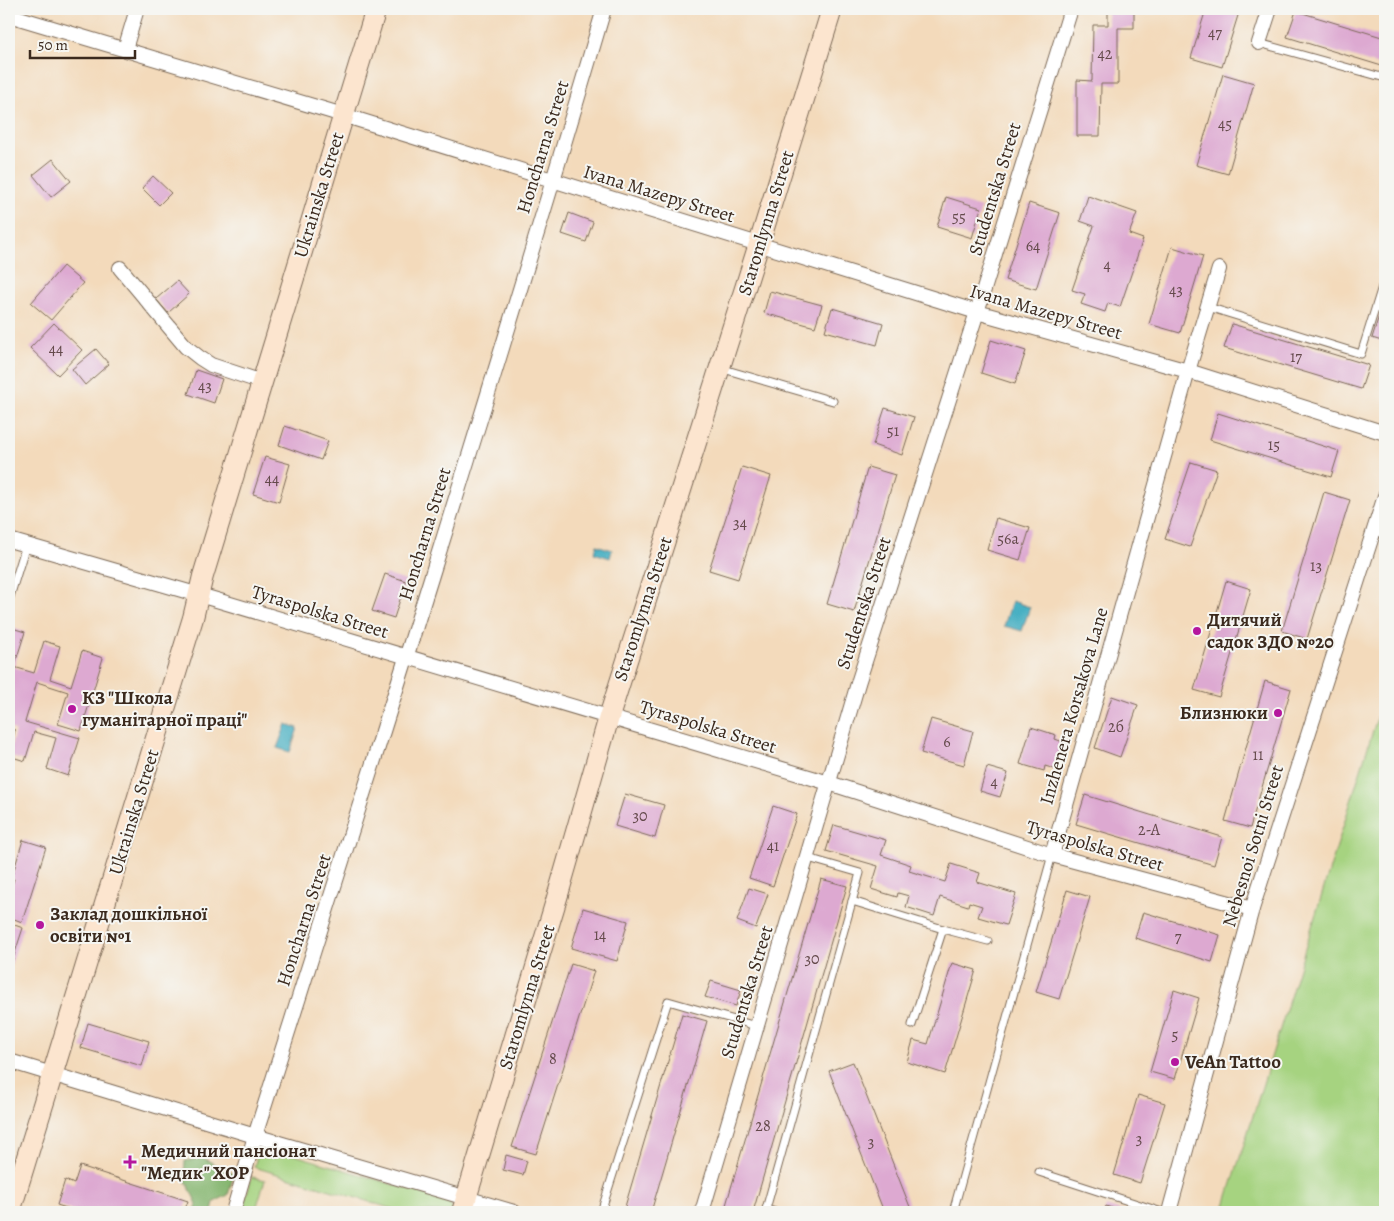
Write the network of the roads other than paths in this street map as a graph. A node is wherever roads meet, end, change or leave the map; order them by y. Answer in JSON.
{"nodes":[{"id":1,"x":137,"y":9,"type":"edge"},
{"id":2,"x":376,"y":9,"type":"edge"},
{"id":3,"x":604,"y":9,"type":"edge"},
{"id":4,"x":832,"y":9,"type":"edge"},
{"id":5,"x":1071,"y":9,"type":"edge"},
{"id":6,"x":1270,"y":9,"type":"edge"},
{"id":7,"x":9,"y":15,"type":"edge"},
{"id":8,"x":1259,"y":43,"type":"joint"},
{"id":9,"x":125,"y":49,"type":"junction"},
{"id":10,"x":1385,"y":78,"type":"edge"},
{"id":11,"x":343,"y":115,"type":"junction"},
{"id":12,"x":553,"y":181,"type":"junction"},
{"id":13,"x":759,"y":244,"type":"junction"},
{"id":14,"x":120,"y":268,"type":"dead end"},
{"id":15,"x":1220,"y":269,"type":"dead end"},
{"id":16,"x":1385,"y":277,"type":"edge"},
{"id":17,"x":1208,"y":307,"type":"junction"},
{"id":18,"x":977,"y":312,"type":"junction"},
{"id":19,"x":720,"y":368,"type":"junction"},
{"id":20,"x":1188,"y":371,"type":"junction"},
{"id":21,"x":262,"y":382,"type":"junction"},
{"id":22,"x":833,"y":400,"type":"dead end"},
{"id":23,"x":1385,"y":434,"type":"edge"},
{"id":24,"x":1385,"y":496,"type":"edge"},
{"id":25,"x":9,"y":540,"type":"edge"},
{"id":26,"x":26,"y":545,"type":"junction"},
{"id":27,"x":198,"y":595,"type":"junction"},
{"id":28,"x":9,"y":600,"type":"edge"},
{"id":29,"x":407,"y":658,"type":"junction"},
{"id":30,"x":609,"y":717,"type":"junction"},
{"id":31,"x":829,"y":783,"type":"junction"},
{"id":32,"x":1052,"y":855,"type":"junction"},
{"id":33,"x":808,"y":858,"type":"junction"},
{"id":34,"x":852,"y":901,"type":"junction"},
{"id":35,"x":1252,"y":909,"type":"junction"},
{"id":36,"x":943,"y":929,"type":"junction"},
{"id":37,"x":988,"y":941,"type":"dead end"},
{"id":38,"x":912,"y":1025,"type":"dead end"},
{"id":39,"x":756,"y":1026,"type":"junction"},
{"id":40,"x":9,"y":1061,"type":"edge"},
{"id":41,"x":53,"y":1074,"type":"junction"},
{"id":42,"x":255,"y":1136,"type":"junction"},
{"id":43,"x":1039,"y":1172,"type":"dead end"},
{"id":44,"x":14,"y":1183,"type":"edge"},
{"id":45,"x":464,"y":1205,"type":"edge"},
{"id":46,"x":10,"y":1212,"type":"edge"},
{"id":47,"x":233,"y":1212,"type":"edge"},
{"id":48,"x":514,"y":1212,"type":"edge"},
{"id":49,"x":601,"y":1212,"type":"edge"},
{"id":50,"x":702,"y":1212,"type":"edge"},
{"id":51,"x":775,"y":1212,"type":"edge"},
{"id":52,"x":952,"y":1212,"type":"edge"},
{"id":53,"x":1162,"y":1212,"type":"edge"},
{"id":54,"x":1169,"y":1212,"type":"edge"}],
"edges":[{"from":1,"to":9,"type":"street"},
{"from":2,"to":11,"type":"street","name":"Ukrainska Street"},
{"from":3,"to":12,"type":"street","name":"Honcharna Street"},
{"from":4,"to":13,"type":"street","name":"Staromlynna Street"},
{"from":5,"to":18,"type":"street","name":"Studentska Street"},
{"from":6,"to":8,"type":"street"},
{"from":7,"to":9,"type":"street","name":"Ivana Mazepy Street"},
{"from":8,"to":10,"type":"lane"},
{"from":9,"to":11,"type":"street","name":"Ivana Mazepy Street"},
{"from":11,"to":12,"type":"street","name":"Ivana Mazepy Street"},
{"from":11,"to":21,"type":"street","name":"Ukrainska Street"},
{"from":12,"to":13,"type":"street","name":"Ivana Mazepy Street"},
{"from":12,"to":29,"type":"street","name":"Honcharna Street"},
{"from":13,"to":18,"type":"street","name":"Ivana Mazepy Street"},
{"from":13,"to":19,"type":"street","name":"Staromlynna Street"},
{"from":14,"to":21,"type":"street"},
{"from":15,"to":17,"type":"street","name":"Inzhenera Korsakova Lane"},
{"from":16,"to":17,"type":"lane"},
{"from":17,"to":20,"type":"street","name":"Inzhenera Korsakova Lane"},
{"from":18,"to":20,"type":"street","name":"Ivana Mazepy Street"},
{"from":18,"to":31,"type":"street","name":"Studentska Street"},
{"from":19,"to":22,"type":"lane"},
{"from":19,"to":30,"type":"street","name":"Staromlynna Street"},
{"from":20,"to":23,"type":"street","name":"Ivana Mazepy Street"},
{"from":20,"to":32,"type":"street","name":"Inzhenera Korsakova Lane"},
{"from":21,"to":27,"type":"street","name":"Ukrainska Street"},
{"from":24,"to":35,"type":"street","name":"Nebesnoi Sotni Street"},
{"from":25,"to":26,"type":"street","name":"Tyraspolska Street"},
{"from":26,"to":27,"type":"street","name":"Tyraspolska Street"},
{"from":26,"to":28,"type":"lane"},
{"from":27,"to":29,"type":"street","name":"Tyraspolska Street"},
{"from":27,"to":41,"type":"street","name":"Ukrainska Street"},
{"from":29,"to":30,"type":"street","name":"Tyraspolska Street"},
{"from":29,"to":42,"type":"street","name":"Honcharna Street"},
{"from":30,"to":31,"type":"street","name":"Tyraspolska Street"},
{"from":30,"to":45,"type":"street","name":"Staromlynna Street"},
{"from":31,"to":32,"type":"street","name":"Tyraspolska Street"},
{"from":31,"to":33,"type":"street","name":"Studentska Street"},
{"from":32,"to":35,"type":"street","name":"Tyraspolska Street"},
{"from":32,"to":52,"type":"lane","name":"Inzhenera Korsakova Lane"},
{"from":33,"to":34,"type":"lane"},
{"from":33,"to":39,"type":"street","name":"Studentska Street"},
{"from":34,"to":36,"type":"lane"},
{"from":34,"to":51,"type":"lane"},
{"from":35,"to":54,"type":"street","name":"Nebesnoi Sotni Street"},
{"from":36,"to":37,"type":"lane"},
{"from":36,"to":38,"type":"lane"},
{"from":39,"to":49,"type":"lane"},
{"from":39,"to":50,"type":"street","name":"Studentska Street"},
{"from":40,"to":41,"type":"street"},
{"from":41,"to":42,"type":"street"},
{"from":41,"to":44,"type":"street","name":"Ukrainska Street"},
{"from":42,"to":45,"type":"street"},
{"from":42,"to":47,"type":"street","name":"Honcharna Street"},
{"from":43,"to":53,"type":"lane"},
{"from":44,"to":46,"type":"street","name":"Ukrainska Street"},
{"from":45,"to":48,"type":"street"}]}
